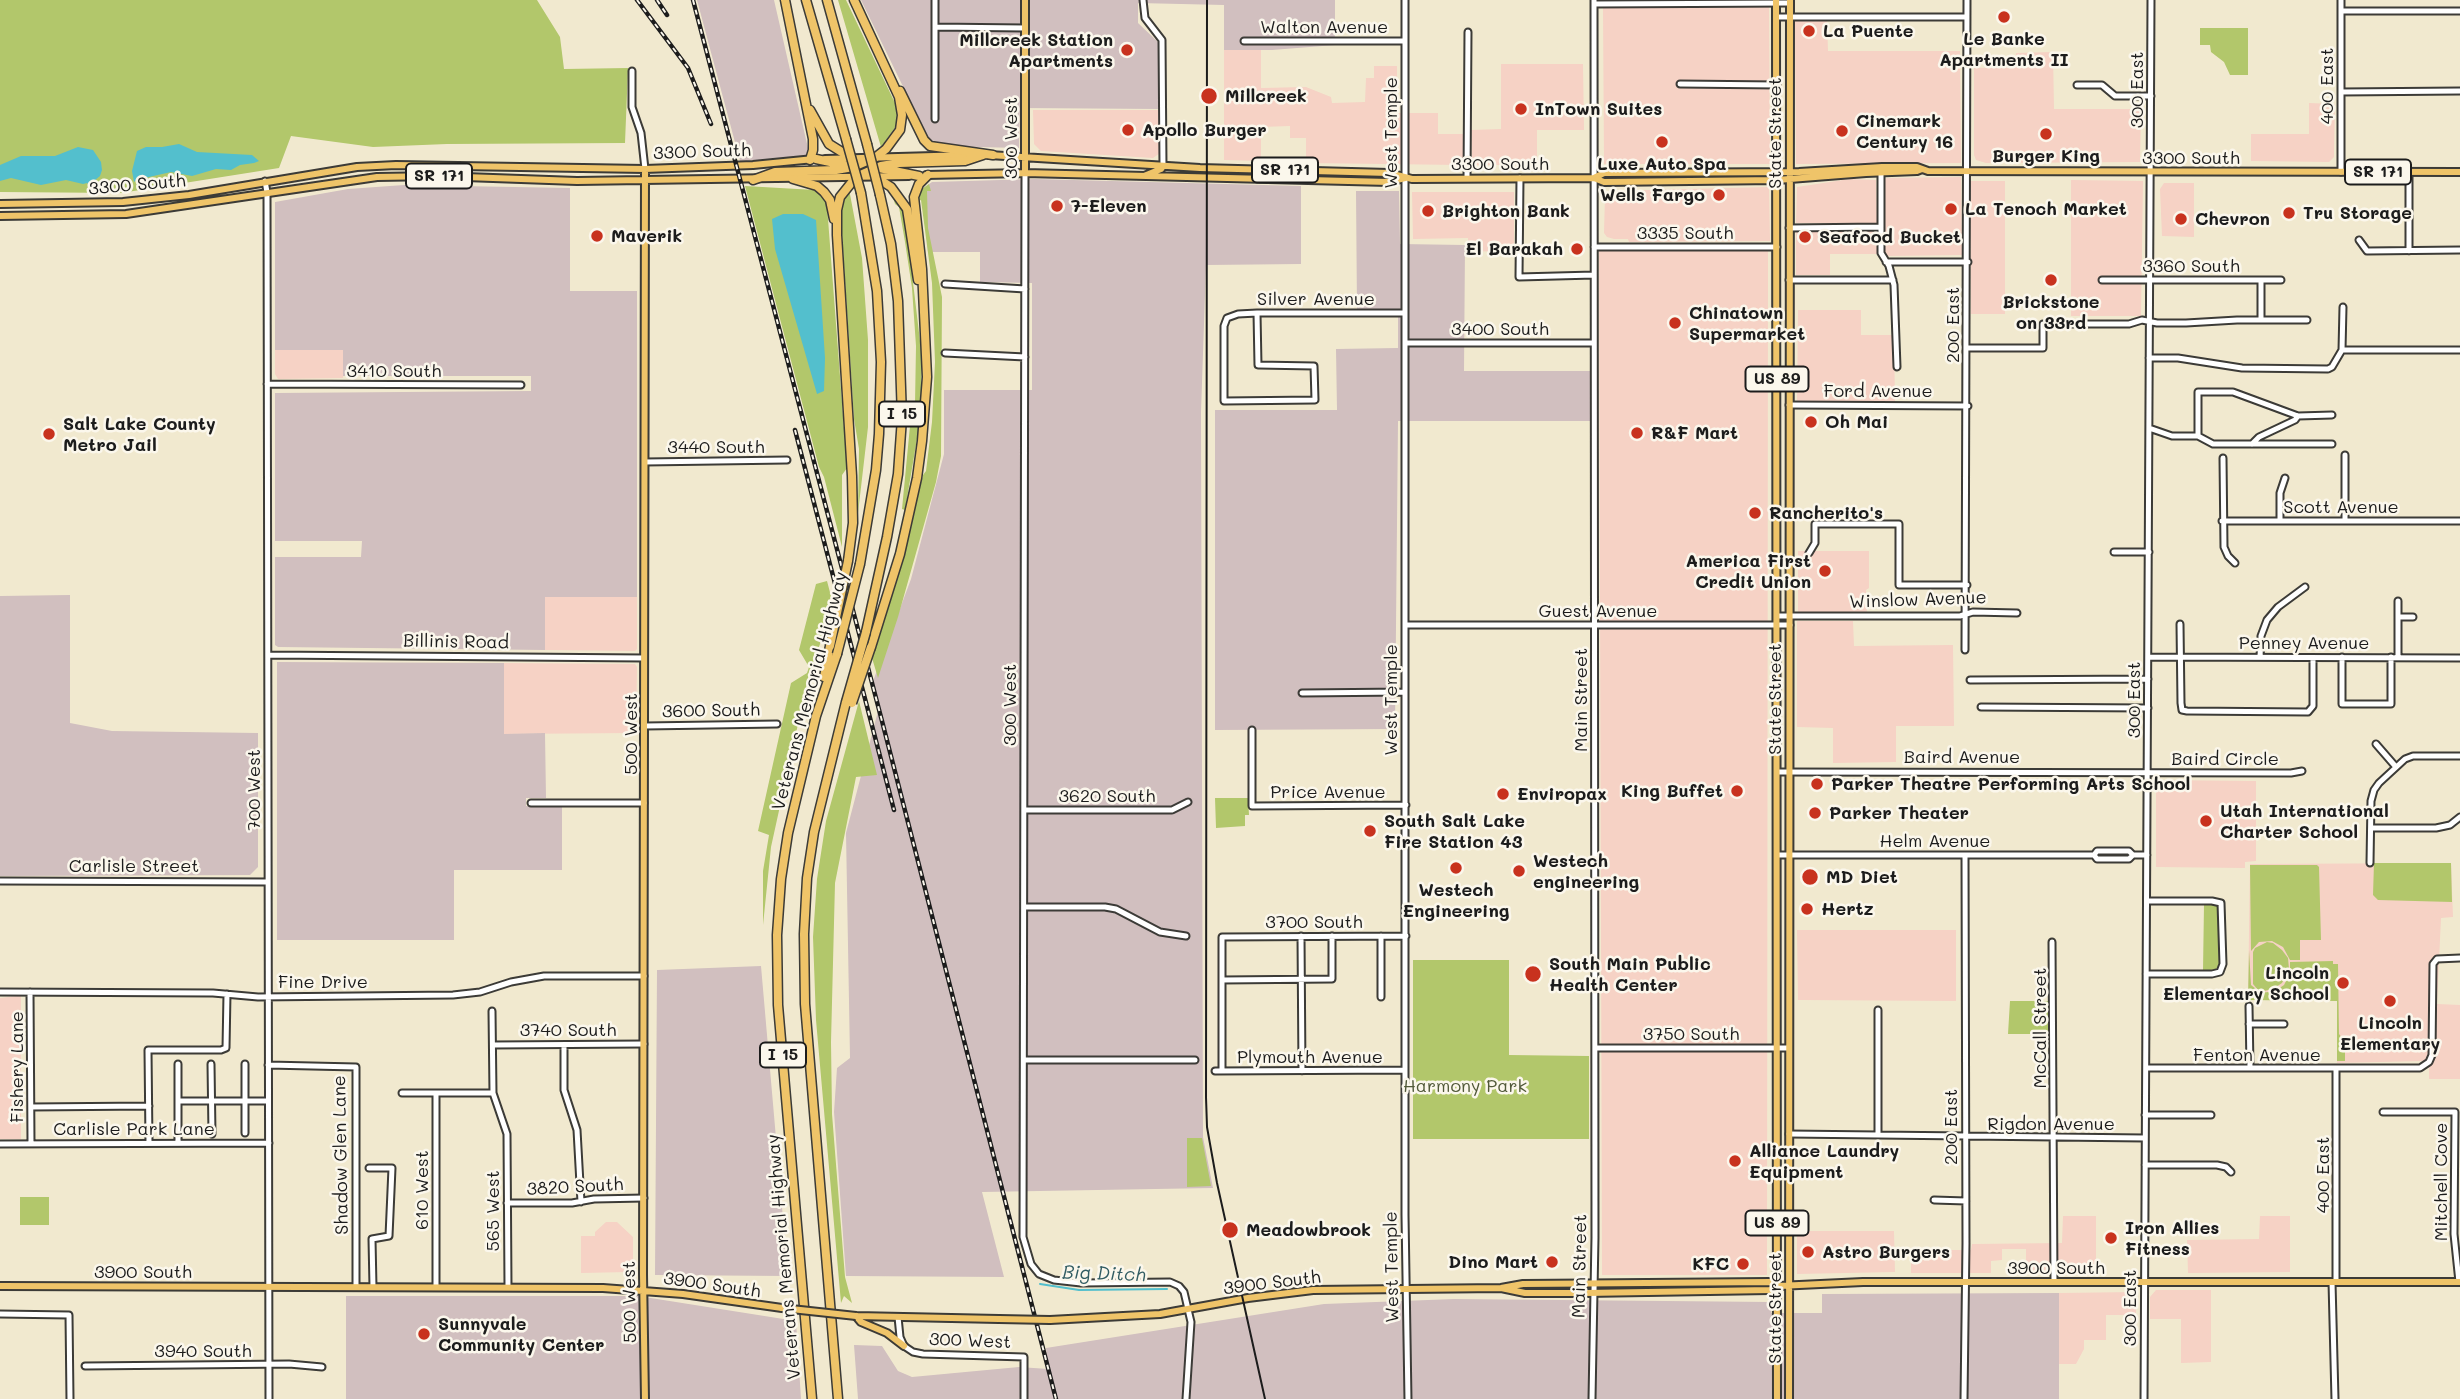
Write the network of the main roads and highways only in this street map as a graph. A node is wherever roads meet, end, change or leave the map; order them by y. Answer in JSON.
{"nodes":[{"id":1,"x":785,"y":0,"type":"edge"},
{"id":2,"x":806,"y":0,"type":"edge"},
{"id":3,"x":828,"y":0,"type":"edge"},
{"id":4,"x":854,"y":0,"type":"edge"},
{"id":5,"x":1025,"y":0,"type":"edge"},
{"id":6,"x":1776,"y":2,"type":"edge"},
{"id":7,"x":1790,"y":2,"type":"edge"},
{"id":8,"x":883,"y":61,"type":"junction"},
{"id":9,"x":807,"y":105,"type":"junction"},
{"id":10,"x":982,"y":155,"type":"junction"},
{"id":11,"x":993,"y":155,"type":"junction"},
{"id":12,"x":876,"y":157,"type":"junction"},
{"id":13,"x":850,"y":158,"type":"junction"},
{"id":14,"x":1025,"y":158,"type":"junction"},
{"id":15,"x":813,"y":159,"type":"junction"},
{"id":16,"x":1163,"y":166,"type":"junction"},
{"id":17,"x":853,"y":167,"type":"junction"},
{"id":18,"x":877,"y":167,"type":"junction"},
{"id":19,"x":865,"y":168,"type":"junction"},
{"id":20,"x":645,"y":169,"type":"junction"},
{"id":21,"x":1922,"y":169,"type":"junction"},
{"id":22,"x":1777,"y":172,"type":"junction"},
{"id":23,"x":1788,"y":172,"type":"junction"},
{"id":24,"x":2460,"y":172,"type":"edge"},
{"id":25,"x":1025,"y":173,"type":"junction"},
{"id":26,"x":924,"y":175,"type":"junction"},
{"id":27,"x":856,"y":177,"type":"junction"},
{"id":28,"x":876,"y":177,"type":"junction"},
{"id":29,"x":1139,"y":178,"type":"junction"},
{"id":30,"x":1406,"y":178,"type":"junction"},
{"id":31,"x":1594,"y":178,"type":"junction"},
{"id":32,"x":793,"y":179,"type":"junction"},
{"id":33,"x":645,"y":180,"type":"junction"},
{"id":34,"x":754,"y":180,"type":"junction"},
{"id":35,"x":1777,"y":180,"type":"junction"},
{"id":36,"x":1789,"y":180,"type":"junction"},
{"id":37,"x":0,"y":204,"type":"edge"},
{"id":38,"x":0,"y":216,"type":"edge"},
{"id":39,"x":837,"y":235,"type":"junction"},
{"id":40,"x":924,"y":314,"type":"junction"},
{"id":41,"x":849,"y":703,"type":"junction"},
{"id":42,"x":816,"y":714,"type":"junction"},
{"id":43,"x":2459,"y":1282,"type":"edge"},
{"id":44,"x":0,"y":1286,"type":"edge"},
{"id":45,"x":1777,"y":1286,"type":"junction"},
{"id":46,"x":1790,"y":1286,"type":"junction"},
{"id":47,"x":1501,"y":1288,"type":"junction"},
{"id":48,"x":643,"y":1290,"type":"junction"},
{"id":49,"x":856,"y":1316,"type":"junction"},
{"id":50,"x":904,"y":1346,"type":"road end"},
{"id":51,"x":645,"y":1399,"type":"edge"},
{"id":52,"x":812,"y":1399,"type":"edge"},
{"id":53,"x":838,"y":1399,"type":"edge"},
{"id":54,"x":1777,"y":1399,"type":"edge"},
{"id":55,"x":1789,"y":1399,"type":"edge"}],
"edges":[{"from":1,"to":9,"type":"highway"},
{"from":2,"to":42,"type":"highway","name":"Veterans Memorial Highway","number":"I 15","bridge":true},
{"from":3,"to":41,"type":"highway","name":"Veterans Memorial Highway","number":"I 15","bridge":true},
{"from":4,"to":8,"type":"highway"},
{"from":5,"to":14,"type":"main road","name":"300 West"},
{"from":6,"to":22,"type":"main road","name":"State Street","number":"US 89"},
{"from":7,"to":23,"type":"main road","name":"State Street","number":"US 89"},
{"from":8,"to":11,"type":"highway"},
{"from":8,"to":12,"type":"highway"},
{"from":9,"to":13,"type":"highway"},
{"from":9,"to":15,"type":"highway"},
{"from":10,"to":11,"type":"main road","name":"3300 South","number":"SR 171"},
{"from":10,"to":12,"type":"main road","name":"3300 South","number":"SR 171"},
{"from":10,"to":18,"type":"highway"},
{"from":11,"to":14,"type":"main road","name":"3300 South","number":"SR 171"},
{"from":12,"to":13,"type":"main road","name":"3300 South","number":"SR 171"},
{"from":12,"to":19,"type":"highway"},
{"from":13,"to":15,"type":"main road","name":"3300 South","number":"SR 171"},
{"from":13,"to":19,"type":"highway"},
{"from":14,"to":16,"type":"main road","name":"3300 South","number":"SR 171"},
{"from":14,"to":25,"type":"main road","name":"300 West"},
{"from":15,"to":17,"type":"highway"},
{"from":15,"to":20,"type":"main road","name":"3300 South","number":"SR 171"},
{"from":16,"to":29,"type":"main road"},
{"from":16,"to":30,"type":"main road","name":"3300 South","number":"SR 171"},
{"from":17,"to":19,"type":"highway"},
{"from":17,"to":34,"type":"highway"},
{"from":18,"to":19,"type":"highway"},
{"from":18,"to":26,"type":"highway"},
{"from":19,"to":27,"type":"highway"},
{"from":19,"to":28,"type":"highway"},
{"from":20,"to":33,"type":"main road","name":"500 West"},
{"from":20,"to":37,"type":"main road","name":"3300 South","number":"SR 171"},
{"from":21,"to":23,"type":"main road","name":"3300 South","number":"SR 171"},
{"from":21,"to":24,"type":"main road","name":"3300 South","number":"SR 171"},
{"from":21,"to":36,"type":"main road","name":"3300 South","number":"SR 171"},
{"from":22,"to":23,"type":"main road","name":"3300 South","number":"SR 171"},
{"from":22,"to":31,"type":"main road","name":"3300 South","number":"SR 171"},
{"from":22,"to":35,"type":"main road","name":"State Street","number":"US 89"},
{"from":23,"to":36,"type":"main road","name":"State Street","number":"US 89"},
{"from":25,"to":26,"type":"main road","name":"3300 South","number":"SR 171"},
{"from":25,"to":29,"type":"main road","name":"3300 South","number":"SR 171"},
{"from":26,"to":28,"type":"main road","name":"3300 South","number":"SR 171"},
{"from":26,"to":40,"type":"highway"},
{"from":27,"to":28,"type":"main road","name":"3300 South","number":"SR 171"},
{"from":27,"to":32,"type":"main road","name":"3300 South","number":"SR 171"},
{"from":27,"to":39,"type":"highway"},
{"from":28,"to":40,"type":"highway"},
{"from":29,"to":30,"type":"main road","name":"3300 South","number":"SR 171"},
{"from":30,"to":31,"type":"main road","name":"3300 South","number":"SR 171"},
{"from":31,"to":35,"type":"main road","name":"3300 South","number":"SR 171"},
{"from":32,"to":34,"type":"main road","name":"3300 South","number":"SR 171"},
{"from":32,"to":39,"type":"highway"},
{"from":33,"to":34,"type":"main road","name":"3300 South","number":"SR 171"},
{"from":33,"to":38,"type":"main road","name":"3300 South","number":"SR 171"},
{"from":33,"to":48,"type":"main road","name":"500 West"},
{"from":35,"to":36,"type":"main road","name":"3300 South","number":"SR 171"},
{"from":35,"to":45,"type":"main road","name":"State Street","number":"US 89"},
{"from":36,"to":46,"type":"main road","name":"State Street","number":"US 89"},
{"from":39,"to":42,"type":"highway","bridge":true},
{"from":40,"to":41,"type":"highway","bridge":true},
{"from":41,"to":53,"type":"highway","name":"Veterans Memorial Highway","number":"I 15"},
{"from":42,"to":52,"type":"highway","name":"Veterans Memorial Highway","number":"I 15"},
{"from":43,"to":46,"type":"main road","name":"3900 South"},
{"from":44,"to":48,"type":"main road","name":"3900 South"},
{"from":45,"to":46,"type":"main road","name":"3900 South"},
{"from":45,"to":47,"type":"main road","name":"3900 South"},
{"from":45,"to":47,"type":"main road","name":"3900 South"},
{"from":45,"to":54,"type":"main road","name":"State Street","number":"US 89"},
{"from":46,"to":55,"type":"main road","name":"State Street","number":"US 89"},
{"from":47,"to":49,"type":"main road","name":"3900 South","bridge":true},
{"from":48,"to":49,"type":"main road","name":"3900 South","bridge":true},
{"from":48,"to":51,"type":"main road","name":"500 West"},
{"from":49,"to":50,"type":"main road"}]}
